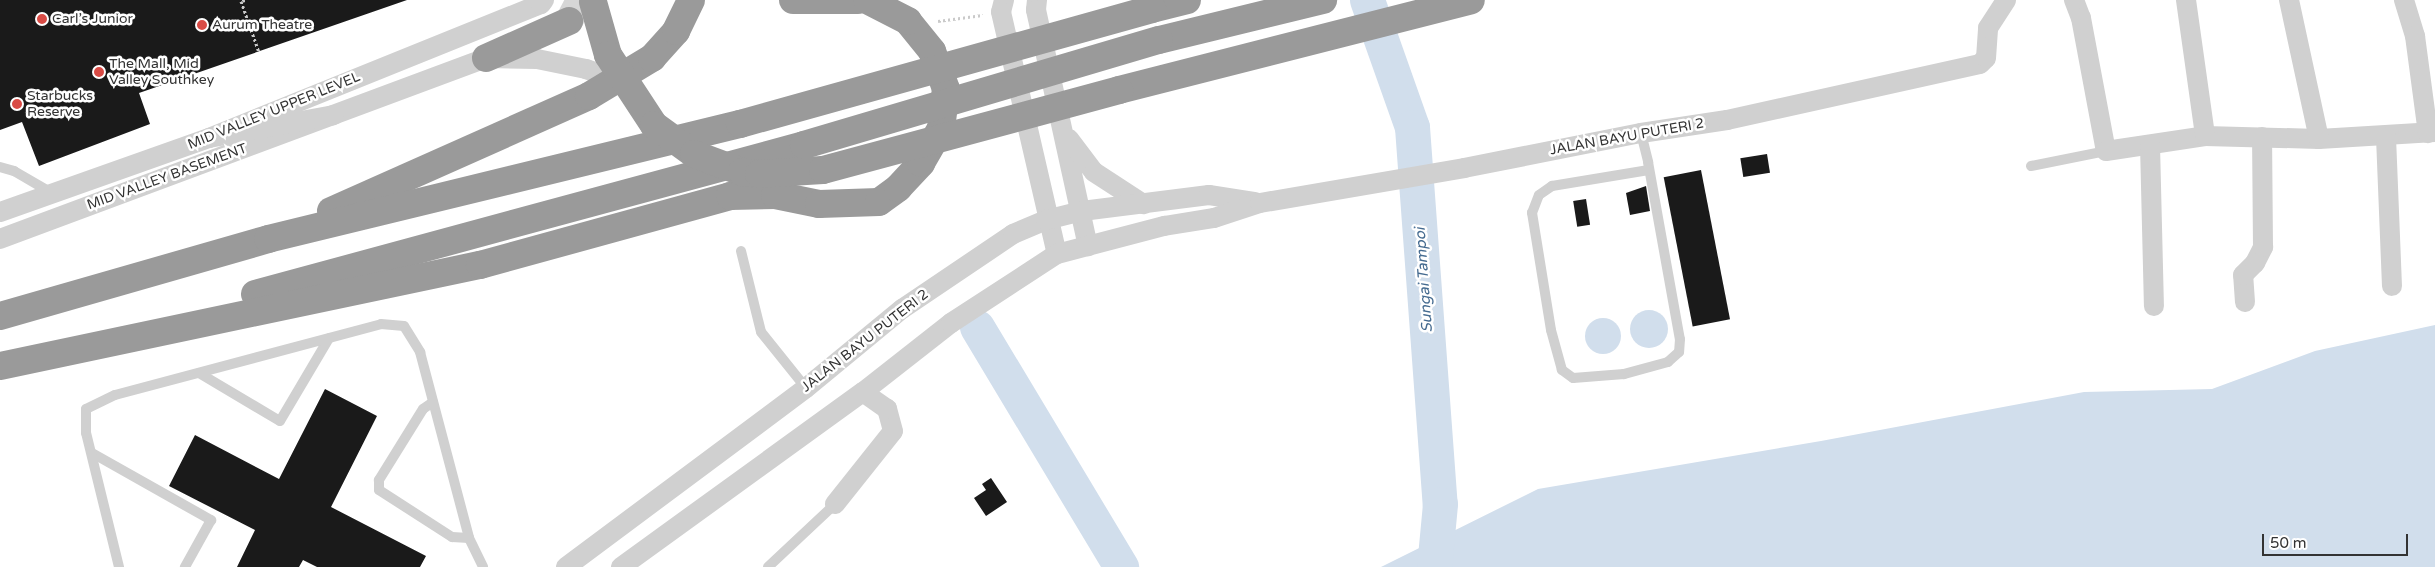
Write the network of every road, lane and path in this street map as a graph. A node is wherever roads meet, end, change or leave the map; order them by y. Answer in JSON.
{"nodes":[{"id":1,"x":245,"y":0,"type":"edge"},
{"id":2,"x":544,"y":0,"type":"edge"},
{"id":3,"x":691,"y":0,"type":"edge"},
{"id":4,"x":793,"y":0,"type":"edge"},
{"id":5,"x":858,"y":0,"type":"edge"},
{"id":6,"x":867,"y":0,"type":"edge"},
{"id":7,"x":1037,"y":0,"type":"edge"},
{"id":8,"x":1186,"y":0,"type":"edge"},
{"id":9,"x":1323,"y":0,"type":"edge"},
{"id":10,"x":1471,"y":0,"type":"edge"},
{"id":11,"x":2006,"y":0,"type":"edge"},
{"id":12,"x":2186,"y":0,"type":"edge"},
{"id":13,"x":2289,"y":0,"type":"edge"},
{"id":14,"x":2404,"y":0,"type":"edge"},
{"id":15,"x":593,"y":1,"type":"tunnel mouth"},
{"id":16,"x":1002,"y":6,"type":"edge"},
{"id":17,"x":2080,"y":6,"type":"edge"},
{"id":18,"x":935,"y":14,"type":"dead end"},
{"id":19,"x":569,"y":21,"type":"tunnel mouth"},
{"id":20,"x":259,"y":52,"type":"dead end"},
{"id":21,"x":486,"y":58,"type":"junction"},
{"id":22,"x":616,"y":80,"type":"junction"},
{"id":23,"x":334,"y":115,"type":"junction"},
{"id":24,"x":1060,"y":123,"type":"junction"},
{"id":25,"x":1641,"y":133,"type":"junction"},
{"id":26,"x":2431,"y":133,"type":"edge"},
{"id":27,"x":2205,"y":136,"type":"junction"},
{"id":28,"x":2262,"y":137,"type":"junction"},
{"id":29,"x":2386,"y":137,"type":"junction"},
{"id":30,"x":209,"y":138,"type":"junction"},
{"id":31,"x":2318,"y":138,"type":"junction"},
{"id":32,"x":2150,"y":145,"type":"junction"},
{"id":33,"x":2106,"y":151,"type":"junction"},
{"id":34,"x":2031,"y":166,"type":"dead end"},
{"id":35,"x":0,"y":167,"type":"edge"},
{"id":36,"x":1649,"y":170,"type":"junction"},
{"id":37,"x":56,"y":195,"type":"junction"},
{"id":38,"x":1260,"y":203,"type":"junction"},
{"id":39,"x":1143,"y":204,"type":"junction"},
{"id":40,"x":1082,"y":211,"type":"junction"},
{"id":41,"x":0,"y":212,"type":"edge"},
{"id":42,"x":1046,"y":220,"type":"junction"},
{"id":43,"x":0,"y":239,"type":"edge"},
{"id":44,"x":268,"y":239,"type":"junction"},
{"id":45,"x":1088,"y":246,"type":"junction"},
{"id":46,"x":741,"y":251,"type":"dead end"},
{"id":47,"x":1057,"y":254,"type":"junction"},
{"id":48,"x":2392,"y":286,"type":"dead end"},
{"id":49,"x":2245,"y":302,"type":"dead end"},
{"id":50,"x":2154,"y":306,"type":"dead end"},
{"id":51,"x":0,"y":316,"type":"edge"},
{"id":52,"x":329,"y":338,"type":"junction"},
{"id":53,"x":0,"y":365,"type":"edge"},
{"id":54,"x":198,"y":373,"type":"junction"},
{"id":55,"x":806,"y":388,"type":"junction"},
{"id":56,"x":863,"y":392,"type":"junction"},
{"id":57,"x":433,"y":402,"type":"junction"},
{"id":58,"x":92,"y":453,"type":"junction"},
{"id":59,"x":835,"y":504,"type":"joint"},
{"id":60,"x":469,"y":538,"type":"junction"},
{"id":61,"x":119,"y":567,"type":"edge"},
{"id":62,"x":185,"y":567,"type":"edge"},
{"id":63,"x":483,"y":567,"type":"edge"},
{"id":64,"x":566,"y":567,"type":"edge"},
{"id":65,"x":621,"y":567,"type":"edge"},
{"id":66,"x":768,"y":567,"type":"edge"}],
"edges":[{"from":1,"to":20,"type":"path"},
{"from":2,"to":30,"type":"street","name":"MID VALLEY UPPER LEVEL","bridge":true},
{"from":3,"to":22,"type":"highway"},
{"from":4,"to":5,"type":"highway"},
{"from":6,"to":53,"type":"highway"},
{"from":7,"to":24,"type":"street"},
{"from":8,"to":44,"type":"highway","bridge":true},
{"from":9,"to":53,"type":"highway","bridge":true},
{"from":10,"to":15,"type":"highway","bridge":true},
{"from":11,"to":25,"type":"street","name":"JALAN BAYU PUTERI 2"},
{"from":12,"to":27,"type":"street"},
{"from":13,"to":31,"type":"street"},
{"from":14,"to":26,"type":"street"},
{"from":16,"to":18,"type":"path"},
{"from":16,"to":42,"type":"street"},
{"from":17,"to":33,"type":"street"},
{"from":19,"to":21,"type":"highway"},
{"from":21,"to":22,"type":"street"},
{"from":21,"to":23,"type":"street"},
{"from":22,"to":44,"type":"highway"},
{"from":23,"to":30,"type":"street","bridge":true},
{"from":23,"to":43,"type":"street","name":"MID VALLEY BASEMENT"},
{"from":24,"to":39,"type":"street"},
{"from":24,"to":40,"type":"street"},
{"from":25,"to":36,"type":"lane"},
{"from":25,"to":38,"type":"street","name":"JALAN BAYU PUTERI 2"},
{"from":26,"to":29,"type":"street"},
{"from":27,"to":28,"type":"street"},
{"from":27,"to":32,"type":"street"},
{"from":28,"to":31,"type":"street"},
{"from":28,"to":49,"type":"street"},
{"from":29,"to":31,"type":"street"},
{"from":29,"to":48,"type":"street"},
{"from":30,"to":37,"type":"street","name":"MID VALLEY UPPER LEVEL"},
{"from":32,"to":33,"type":"street"},
{"from":32,"to":50,"type":"street"},
{"from":33,"to":34,"type":"lane"},
{"from":35,"to":37,"type":"lane"},
{"from":36,"to":36,"type":"lane"},
{"from":37,"to":41,"type":"street","name":"MID VALLEY UPPER LEVEL"},
{"from":38,"to":39,"type":"street","name":"JALAN BAYU PUTERI 2"},
{"from":38,"to":45,"type":"street","name":"JALAN BAYU PUTERI 2"},
{"from":39,"to":40,"type":"street","name":"JALAN BAYU PUTERI 2"},
{"from":40,"to":42,"type":"street","name":"JALAN BAYU PUTERI 2"},
{"from":40,"to":45,"type":"street"},
{"from":42,"to":47,"type":"street"},
{"from":42,"to":55,"type":"street","name":"JALAN BAYU PUTERI 2"},
{"from":44,"to":51,"type":"highway"},
{"from":45,"to":47,"type":"street","name":"JALAN BAYU PUTERI 2"},
{"from":46,"to":55,"type":"lane"},
{"from":47,"to":56,"type":"street","name":"JALAN BAYU PUTERI 2"},
{"from":52,"to":54,"type":"lane"},
{"from":52,"to":54,"type":"lane"},
{"from":52,"to":57,"type":"lane"},
{"from":54,"to":58,"type":"lane"},
{"from":55,"to":64,"type":"street","name":"JALAN BAYU PUTERI 2"},
{"from":56,"to":59,"type":"street"},
{"from":56,"to":65,"type":"street","name":"JALAN BAYU PUTERI 2"},
{"from":57,"to":60,"type":"lane"},
{"from":57,"to":60,"type":"lane"},
{"from":58,"to":61,"type":"lane"},
{"from":58,"to":62,"type":"lane"},
{"from":59,"to":66,"type":"lane"},
{"from":60,"to":63,"type":"lane"}]}
